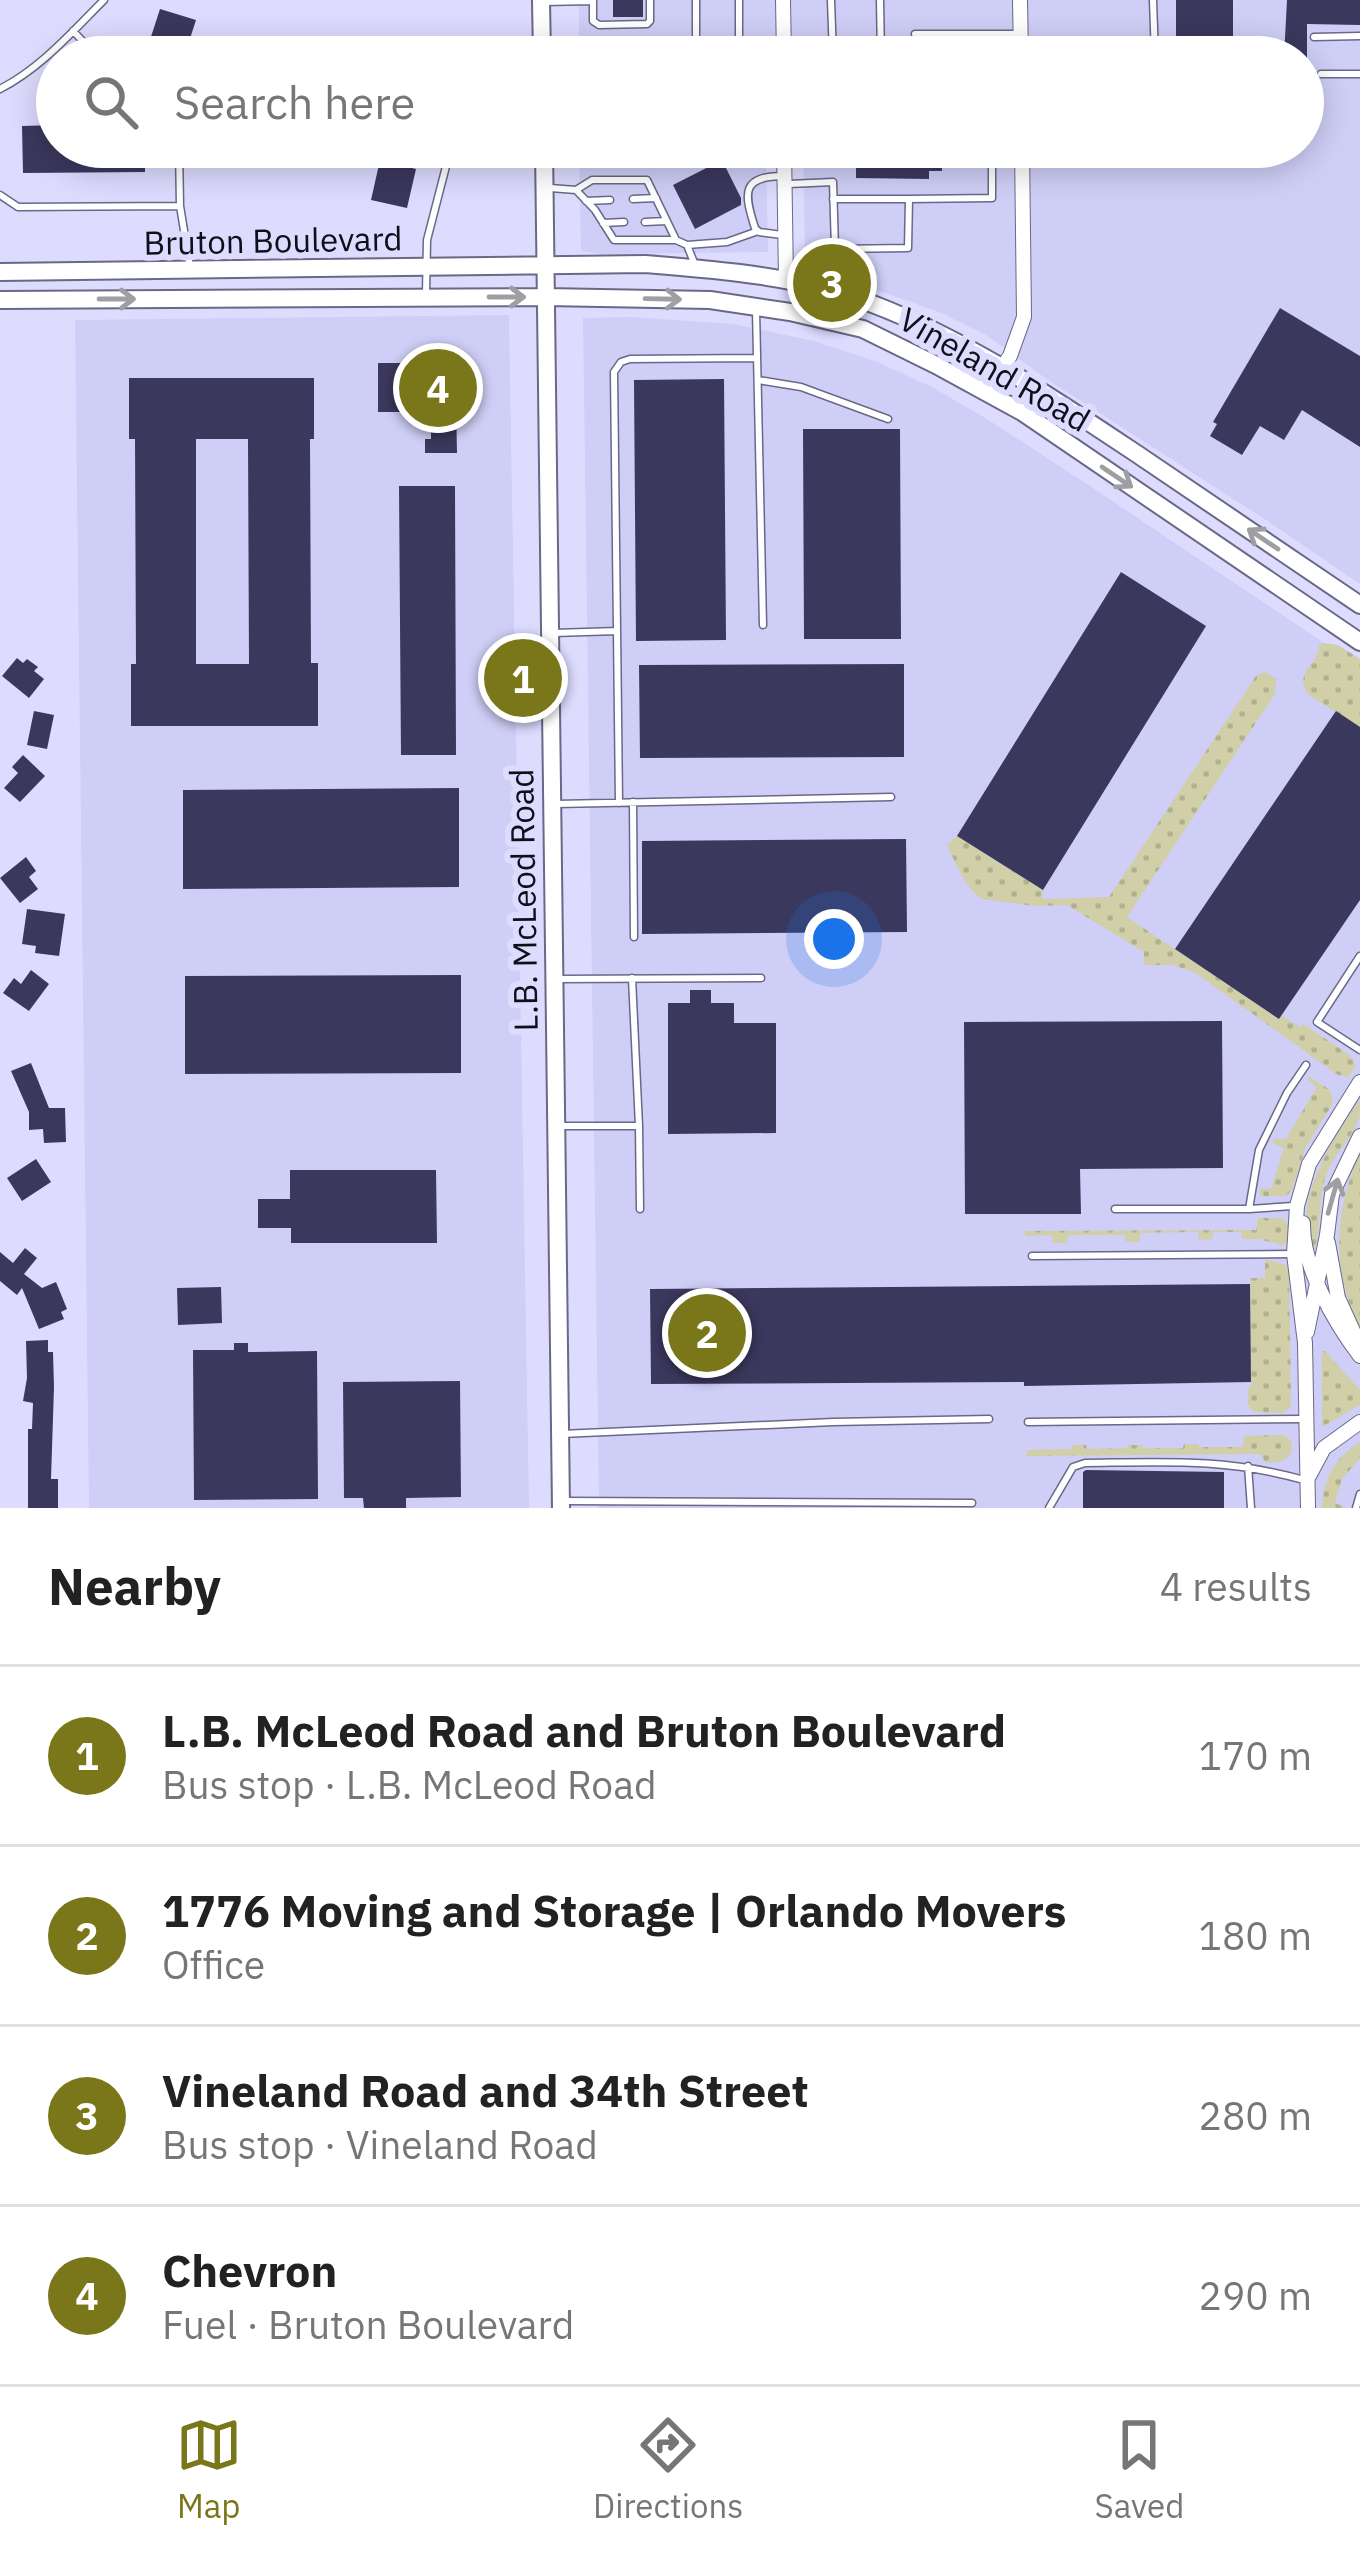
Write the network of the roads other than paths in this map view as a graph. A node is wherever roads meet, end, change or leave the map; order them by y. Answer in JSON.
{"nodes":[{"id":1,"x":104,"y":0,"type":"edge"},
{"id":2,"x":650,"y":0,"type":"edge"},
{"id":3,"x":696,"y":0,"type":"edge"},
{"id":4,"x":739,"y":0,"type":"edge"},
{"id":5,"x":783,"y":0,"type":"edge"},
{"id":6,"x":831,"y":0,"type":"edge"},
{"id":7,"x":880,"y":0,"type":"edge"},
{"id":8,"x":1020,"y":0,"type":"edge"},
{"id":9,"x":1153,"y":0,"type":"edge"},
{"id":10,"x":541,"y":1,"type":"edge"},
{"id":11,"x":593,"y":1,"type":"edge"},
{"id":12,"x":73,"y":32,"type":"junction"},
{"id":13,"x":915,"y":34,"type":"dead end"},
{"id":14,"x":68,"y":36,"type":"edge"},
{"id":15,"x":77,"y":36,"type":"edge"},
{"id":16,"x":542,"y":36,"type":"edge"},
{"id":17,"x":696,"y":36,"type":"edge"},
{"id":18,"x":739,"y":36,"type":"edge"},
{"id":19,"x":783,"y":36,"type":"edge"},
{"id":20,"x":832,"y":36,"type":"edge"},
{"id":21,"x":881,"y":36,"type":"edge"},
{"id":22,"x":933,"y":36,"type":"edge"},
{"id":23,"x":1021,"y":36,"type":"edge"},
{"id":24,"x":1154,"y":36,"type":"edge"},
{"id":25,"x":1324,"y":37,"type":"edge"},
{"id":26,"x":1360,"y":37,"type":"edge"},
{"id":27,"x":36,"y":64,"type":"edge"},
{"id":28,"x":1324,"y":74,"type":"edge"},
{"id":29,"x":1360,"y":74,"type":"edge"},
{"id":30,"x":0,"y":89,"type":"edge"},
{"id":31,"x":179,"y":168,"type":"edge"},
{"id":32,"x":446,"y":168,"type":"edge"},
{"id":33,"x":544,"y":168,"type":"edge"},
{"id":34,"x":785,"y":168,"type":"edge"},
{"id":35,"x":992,"y":168,"type":"edge"},
{"id":36,"x":1022,"y":168,"type":"edge"},
{"id":37,"x":785,"y":180,"type":"junction"},
{"id":38,"x":544,"y":187,"type":"junction"},
{"id":39,"x":576,"y":190,"type":"junction"},
{"id":40,"x":0,"y":195,"type":"edge"},
{"id":41,"x":656,"y":198,"type":"junction"},
{"id":42,"x":633,"y":199,"type":"dead end"},
{"id":43,"x":833,"y":199,"type":"junction"},
{"id":44,"x":909,"y":199,"type":"junction"},
{"id":45,"x":610,"y":200,"type":"dead end"},
{"id":46,"x":586,"y":201,"type":"junction"},
{"id":47,"x":179,"y":206,"type":"junction"},
{"id":48,"x":667,"y":221,"type":"junction"},
{"id":49,"x":624,"y":222,"type":"dead end"},
{"id":50,"x":645,"y":222,"type":"dead end"},
{"id":51,"x":603,"y":223,"type":"junction"},
{"id":52,"x":758,"y":231,"type":"junction"},
{"id":53,"x":785,"y":235,"type":"junction"},
{"id":54,"x":676,"y":239,"type":"junction"},
{"id":55,"x":687,"y":245,"type":"junction"},
{"id":56,"x":546,"y":267,"type":"junction"},
{"id":57,"x":427,"y":268,"type":"junction"},
{"id":58,"x":697,"y":268,"type":"junction"},
{"id":59,"x":191,"y":270,"type":"junction"},
{"id":60,"x":0,"y":272,"type":"edge"},
{"id":61,"x":786,"y":281,"type":"junction"},
{"id":62,"x":427,"y":297,"type":"junction"},
{"id":63,"x":546,"y":297,"type":"junction"},
{"id":64,"x":0,"y":300,"type":"edge"},
{"id":65,"x":756,"y":307,"type":"junction"},
{"id":66,"x":758,"y":358,"type":"junction"},
{"id":67,"x":1003,"y":366,"type":"junction"},
{"id":68,"x":758,"y":380,"type":"junction"},
{"id":69,"x":985,"y":392,"type":"junction"},
{"id":70,"x":888,"y":419,"type":"dead end"},
{"id":71,"x":1360,"y":604,"type":"edge"},
{"id":72,"x":763,"y":625,"type":"dead end"},
{"id":73,"x":617,"y":631,"type":"junction"},
{"id":74,"x":550,"y":633,"type":"junction"},
{"id":75,"x":1360,"y":642,"type":"edge"},
{"id":76,"x":890,"y":797,"type":"dead end"},
{"id":77,"x":633,"y":802,"type":"junction"},
{"id":78,"x":619,"y":803,"type":"junction"},
{"id":79,"x":552,"y":804,"type":"junction"},
{"id":80,"x":634,"y":937,"type":"dead end"},
{"id":81,"x":1360,"y":956,"type":"edge"},
{"id":82,"x":632,"y":978,"type":"junction"},
{"id":83,"x":760,"y":978,"type":"dead end"},
{"id":84,"x":554,"y":979,"type":"junction"},
{"id":85,"x":1360,"y":1050,"type":"edge"},
{"id":86,"x":1306,"y":1065,"type":"dead end"},
{"id":87,"x":1360,"y":1082,"type":"edge"},
{"id":88,"x":556,"y":1126,"type":"junction"},
{"id":89,"x":639,"y":1126,"type":"junction"},
{"id":90,"x":1360,"y":1136,"type":"edge"},
{"id":91,"x":1310,"y":1164,"type":"junction"},
{"id":92,"x":1297,"y":1206,"type":"junction"},
{"id":93,"x":640,"y":1209,"type":"dead end"},
{"id":94,"x":1115,"y":1209,"type":"dead end"},
{"id":95,"x":1249,"y":1209,"type":"junction"},
{"id":96,"x":1327,"y":1235,"type":"junction"},
{"id":97,"x":1294,"y":1254,"type":"junction"},
{"id":98,"x":1032,"y":1256,"type":"dead end"},
{"id":99,"x":1318,"y":1281,"type":"junction"},
{"id":100,"x":1304,"y":1343,"type":"junction"},
{"id":101,"x":1360,"y":1346,"type":"edge"},
{"id":102,"x":1360,"y":1356,"type":"edge"},
{"id":103,"x":989,"y":1419,"type":"dead end"},
{"id":104,"x":1306,"y":1419,"type":"junction"},
{"id":105,"x":1028,"y":1421,"type":"dead end"},
{"id":106,"x":1360,"y":1422,"type":"edge"},
{"id":107,"x":560,"y":1434,"type":"junction"},
{"id":108,"x":1248,"y":1466,"type":"junction"},
{"id":109,"x":1308,"y":1481,"type":"junction"},
{"id":110,"x":1360,"y":1494,"type":"edge"},
{"id":111,"x":971,"y":1503,"type":"dead end"},
{"id":112,"x":561,"y":1504,"type":"edge"},
{"id":113,"x":645,"y":1505,"type":"edge"},
{"id":114,"x":1049,"y":1508,"type":"edge"},
{"id":115,"x":1250,"y":1508,"type":"edge"},
{"id":116,"x":1308,"y":1508,"type":"edge"},
{"id":117,"x":1356,"y":1508,"type":"edge"}],
"edges":[{"from":1,"to":12,"type":"lane"},
{"from":2,"to":11,"type":"lane"},
{"from":3,"to":17,"type":"lane"},
{"from":4,"to":18,"type":"lane"},
{"from":5,"to":19,"type":"street"},
{"from":6,"to":20,"type":"lane"},
{"from":7,"to":21,"type":"lane"},
{"from":8,"to":23,"type":"street"},
{"from":9,"to":24,"type":"lane"},
{"from":10,"to":11,"type":"lane"},
{"from":10,"to":16,"type":"street"},
{"from":12,"to":14,"type":"lane"},
{"from":12,"to":15,"type":"lane"},
{"from":13,"to":22,"type":"lane"},
{"from":25,"to":26,"type":"lane"},
{"from":27,"to":30,"type":"lane"},
{"from":28,"to":29,"type":"lane"},
{"from":31,"to":47,"type":"lane"},
{"from":32,"to":57,"type":"lane"},
{"from":33,"to":38,"type":"street","name":"L.B. McLeod Road"},
{"from":34,"to":37,"type":"street"},
{"from":35,"to":44,"type":"lane"},
{"from":36,"to":67,"type":"street"},
{"from":37,"to":43,"type":"lane"},
{"from":37,"to":52,"type":"lane"},
{"from":37,"to":53,"type":"street"},
{"from":38,"to":39,"type":"lane"},
{"from":38,"to":56,"type":"street","name":"L.B. McLeod Road"},
{"from":39,"to":41,"type":"lane"},
{"from":39,"to":46,"type":"lane"},
{"from":40,"to":47,"type":"lane"},
{"from":41,"to":42,"type":"lane"},
{"from":41,"to":48,"type":"lane"},
{"from":43,"to":44,"type":"lane"},
{"from":43,"to":44,"type":"lane"},
{"from":45,"to":46,"type":"lane"},
{"from":46,"to":51,"type":"lane"},
{"from":47,"to":59,"type":"lane"},
{"from":48,"to":50,"type":"lane"},
{"from":48,"to":54,"type":"lane"},
{"from":49,"to":51,"type":"lane"},
{"from":51,"to":54,"type":"lane"},
{"from":52,"to":53,"type":"lane"},
{"from":52,"to":55,"type":"lane"},
{"from":53,"to":61,"type":"street"},
{"from":54,"to":55,"type":"lane"},
{"from":55,"to":58,"type":"lane"},
{"from":56,"to":57,"type":"street","name":"Bruton Boulevard"},
{"from":56,"to":58,"type":"street","name":"Vineland Road"},
{"from":56,"to":63,"type":"street","name":"L.B. McLeod Road"},
{"from":57,"to":59,"type":"street","name":"Bruton Boulevard"},
{"from":57,"to":62,"type":"lane"},
{"from":58,"to":61,"type":"street","name":"Vineland Road"},
{"from":59,"to":60,"type":"street","name":"Bruton Boulevard"},
{"from":61,"to":67,"type":"street","name":"Vineland Road"},
{"from":62,"to":63,"type":"street","name":"Bruton Boulevard","one_way":true},
{"from":64,"to":62,"type":"street","name":"Bruton Boulevard","one_way":true},
{"from":63,"to":65,"type":"street","name":"Vineland Road","one_way":true},
{"from":63,"to":74,"type":"street","name":"L.B. McLeod Road"},
{"from":65,"to":66,"type":"lane"},
{"from":65,"to":69,"type":"street","name":"Vineland Road"},
{"from":66,"to":68,"type":"lane"},
{"from":66,"to":73,"type":"lane"},
{"from":67,"to":69,"type":"street"},
{"from":71,"to":67,"type":"street","name":"Vineland Road","one_way":true},
{"from":68,"to":70,"type":"lane"},
{"from":68,"to":72,"type":"lane"},
{"from":69,"to":75,"type":"street","name":"Vineland Road","one_way":true},
{"from":73,"to":74,"type":"lane"},
{"from":73,"to":78,"type":"lane"},
{"from":74,"to":79,"type":"street","name":"L.B. McLeod Road"},
{"from":76,"to":77,"type":"lane"},
{"from":77,"to":78,"type":"lane"},
{"from":77,"to":80,"type":"lane"},
{"from":78,"to":79,"type":"lane"},
{"from":79,"to":84,"type":"street","name":"L.B. McLeod Road"},
{"from":81,"to":85,"type":"lane"},
{"from":82,"to":83,"type":"lane"},
{"from":82,"to":84,"type":"lane"},
{"from":82,"to":89,"type":"lane"},
{"from":84,"to":88,"type":"street","name":"L.B. McLeod Road"},
{"from":86,"to":95,"type":"lane"},
{"from":87,"to":91,"type":"street"},
{"from":88,"to":89,"type":"lane"},
{"from":88,"to":107,"type":"street","name":"L.B. McLeod Road"},
{"from":89,"to":93,"type":"lane"},
{"from":96,"to":90,"type":"street","one_way":true},
{"from":91,"to":92,"type":"street"},
{"from":91,"to":99,"type":"street"},
{"from":92,"to":95,"type":"lane"},
{"from":92,"to":97,"type":"street"},
{"from":94,"to":95,"type":"lane"},
{"from":96,"to":99,"type":"street"},
{"from":96,"to":101,"type":"street"},
{"from":97,"to":98,"type":"lane"},
{"from":97,"to":100,"type":"street"},
{"from":99,"to":100,"type":"street"},
{"from":99,"to":102,"type":"street"},
{"from":100,"to":104,"type":"street"},
{"from":103,"to":107,"type":"lane"},
{"from":104,"to":105,"type":"lane"},
{"from":104,"to":109,"type":"street"},
{"from":106,"to":109,"type":"street"},
{"from":107,"to":112,"type":"street","name":"L.B. McLeod Road"},
{"from":108,"to":109,"type":"lane"},
{"from":108,"to":114,"type":"lane"},
{"from":108,"to":115,"type":"lane"},
{"from":109,"to":116,"type":"street"},
{"from":110,"to":117,"type":"lane"},
{"from":111,"to":113,"type":"lane"},
{"from":112,"to":113,"type":"lane"}]}
